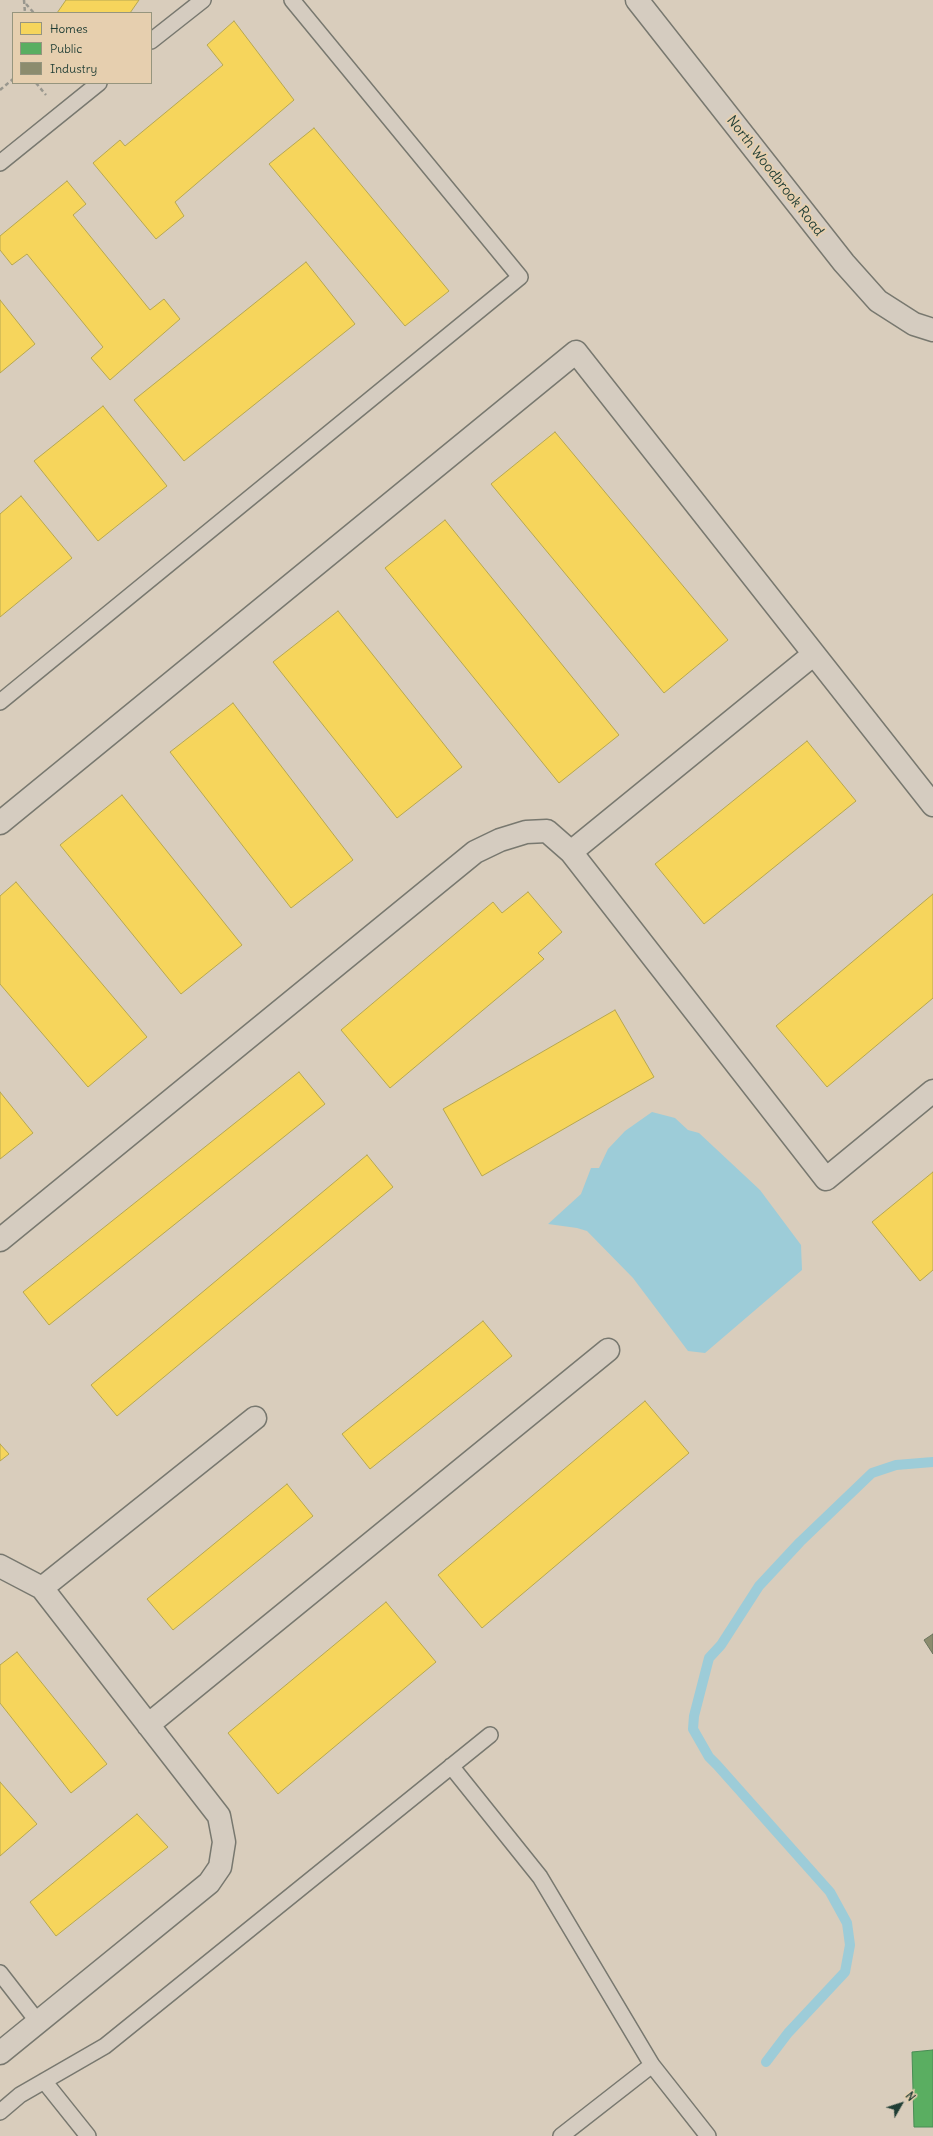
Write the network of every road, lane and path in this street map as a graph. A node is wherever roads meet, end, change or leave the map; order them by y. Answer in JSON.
{"nodes":[{"id":1,"x":24,"y":0,"type":"edge"},
{"id":2,"x":203,"y":0,"type":"edge"},
{"id":3,"x":292,"y":0,"type":"edge"},
{"id":4,"x":637,"y":0,"type":"edge"},
{"id":5,"x":26,"y":4,"type":"junction"},
{"id":6,"x":25,"y":12,"type":"edge"},
{"id":7,"x":33,"y":12,"type":"edge"},
{"id":8,"x":152,"y":41,"type":"edge"},
{"id":9,"x":12,"y":80,"type":"edge"},
{"id":10,"x":98,"y":84,"type":"edge"},
{"id":11,"x":0,"y":90,"type":"edge"},
{"id":12,"x":0,"y":163,"type":"edge"},
{"id":13,"x":933,"y":330,"type":"edge"},
{"id":14,"x":814,"y":654,"type":"junction"},
{"id":15,"x":0,"y":702,"type":"edge"},
{"id":16,"x":933,"y":805,"type":"edge"},
{"id":17,"x":0,"y":823,"type":"edge"},
{"id":18,"x":571,"y":852,"type":"junction"},
{"id":19,"x":933,"y":1091,"type":"edge"},
{"id":20,"x":0,"y":1240,"type":"edge"},
{"id":21,"x":608,"y":1350,"type":"dead end"},
{"id":22,"x":255,"y":1418,"type":"dead end"},
{"id":23,"x":0,"y":1566,"type":"edge"},
{"id":24,"x":42,"y":1588,"type":"junction"},
{"id":25,"x":148,"y":1725,"type":"junction"},
{"id":26,"x":490,"y":1735,"type":"dead end"},
{"id":27,"x":451,"y":1766,"type":"junction"},
{"id":28,"x":0,"y":1973,"type":"edge"},
{"id":29,"x":38,"y":2022,"type":"junction"},
{"id":30,"x":0,"y":2053,"type":"edge"},
{"id":31,"x":652,"y":2065,"type":"junction"},
{"id":32,"x":44,"y":2081,"type":"junction"},
{"id":33,"x":0,"y":2112,"type":"edge"},
{"id":34,"x":88,"y":2136,"type":"edge"},
{"id":35,"x":561,"y":2136,"type":"edge"},
{"id":36,"x":708,"y":2136,"type":"edge"}],
"edges":[{"from":1,"to":5,"type":"path"},
{"from":2,"to":8,"type":"lane"},
{"from":3,"to":15,"type":"lane"},
{"from":4,"to":13,"type":"street","name":"North Woodbrook Road"},
{"from":5,"to":6,"type":"path"},
{"from":5,"to":7,"type":"path"},
{"from":9,"to":11,"type":"path"},
{"from":10,"to":12,"type":"lane"},
{"from":14,"to":16,"type":"street"},
{"from":14,"to":17,"type":"street"},
{"from":14,"to":18,"type":"street"},
{"from":18,"to":19,"type":"street"},
{"from":18,"to":20,"type":"street"},
{"from":21,"to":25,"type":"street"},
{"from":22,"to":24,"type":"street"},
{"from":23,"to":24,"type":"street"},
{"from":24,"to":25,"type":"street"},
{"from":25,"to":29,"type":"street"},
{"from":26,"to":27,"type":"lane"},
{"from":27,"to":31,"type":"lane"},
{"from":27,"to":32,"type":"lane"},
{"from":28,"to":29,"type":"lane"},
{"from":29,"to":30,"type":"street"},
{"from":31,"to":35,"type":"lane"},
{"from":31,"to":36,"type":"lane"},
{"from":32,"to":33,"type":"lane"},
{"from":32,"to":34,"type":"lane"}]}
